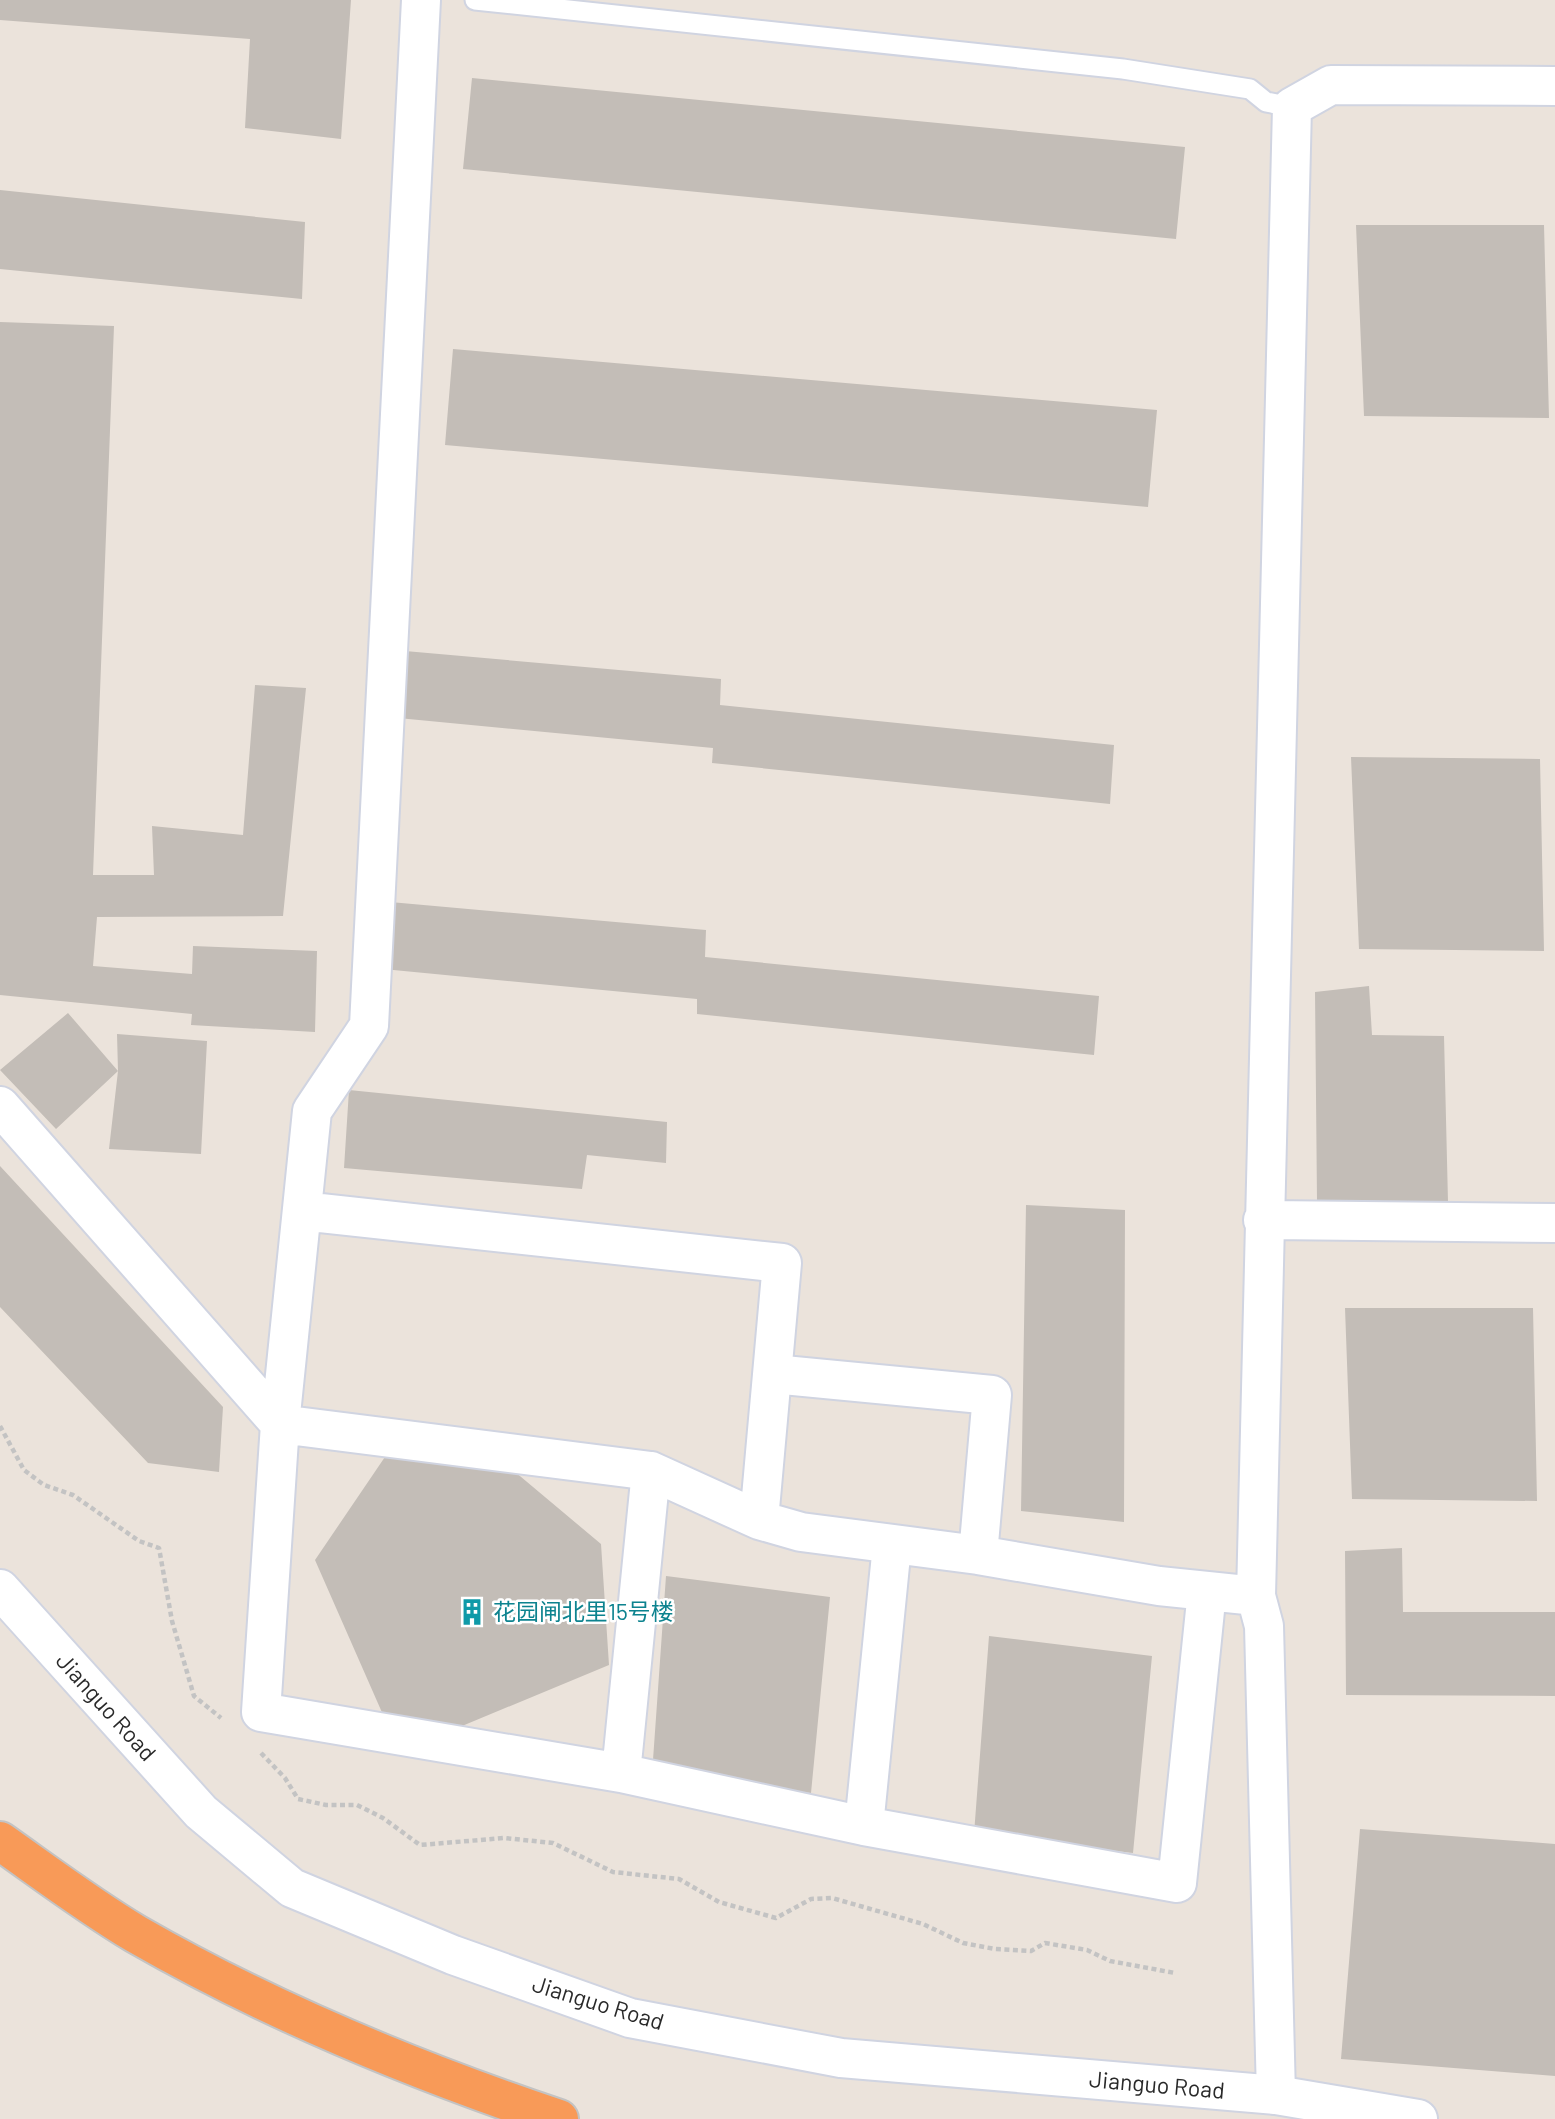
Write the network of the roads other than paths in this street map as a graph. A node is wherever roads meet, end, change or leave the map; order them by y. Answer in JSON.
{"nodes":[{"id":1,"x":421,"y":0,"type":"edge"},
{"id":2,"x":475,"y":0,"type":"edge"},
{"id":3,"x":1555,"y":86,"type":"edge"},
{"id":4,"x":1292,"y":107,"type":"junction"},
{"id":5,"x":0,"y":1106,"type":"edge"},
{"id":6,"x":302,"y":1211,"type":"junction"},
{"id":7,"x":1263,"y":1220,"type":"junction"},
{"id":8,"x":1555,"y":1223,"type":"edge"},
{"id":9,"x":773,"y":1374,"type":"junction"},
{"id":10,"x":280,"y":1424,"type":"junction"},
{"id":11,"x":651,"y":1471,"type":"junction"},
{"id":12,"x":759,"y":1520,"type":"junction"},
{"id":13,"x":892,"y":1545,"type":"junction"},
{"id":14,"x":978,"y":1555,"type":"junction"},
{"id":15,"x":0,"y":1589,"type":"edge"},
{"id":16,"x":1207,"y":1591,"type":"junction"},
{"id":17,"x":1256,"y":1596,"type":"junction"},
{"id":18,"x":621,"y":1773,"type":"junction"},
{"id":19,"x":864,"y":1826,"type":"junction"},
{"id":20,"x":0,"y":1841,"type":"edge"},
{"id":21,"x":1276,"y":2095,"type":"junction"},
{"id":22,"x":559,"y":2119,"type":"edge"},
{"id":23,"x":1418,"y":2119,"type":"edge"}],
"edges":[{"from":1,"to":6,"type":"street"},
{"from":2,"to":4,"type":"lane"},
{"from":3,"to":4,"type":"street"},
{"from":4,"to":7,"type":"street"},
{"from":5,"to":10,"type":"street"},
{"from":6,"to":9,"type":"street"},
{"from":6,"to":10,"type":"street"},
{"from":7,"to":8,"type":"street"},
{"from":7,"to":17,"type":"street"},
{"from":9,"to":12,"type":"street"},
{"from":9,"to":14,"type":"street"},
{"from":10,"to":11,"type":"street"},
{"from":10,"to":18,"type":"street"},
{"from":11,"to":12,"type":"street"},
{"from":11,"to":18,"type":"street"},
{"from":12,"to":13,"type":"street"},
{"from":13,"to":14,"type":"street"},
{"from":13,"to":19,"type":"street"},
{"from":14,"to":16,"type":"street"},
{"from":15,"to":21,"type":"street","name":"Jianguo Road"},
{"from":16,"to":17,"type":"street"},
{"from":16,"to":19,"type":"street"},
{"from":17,"to":21,"type":"street"},
{"from":18,"to":19,"type":"street"},
{"from":20,"to":22,"type":"highway"},
{"from":21,"to":23,"type":"street","name":"Jianguo Road"}]}
